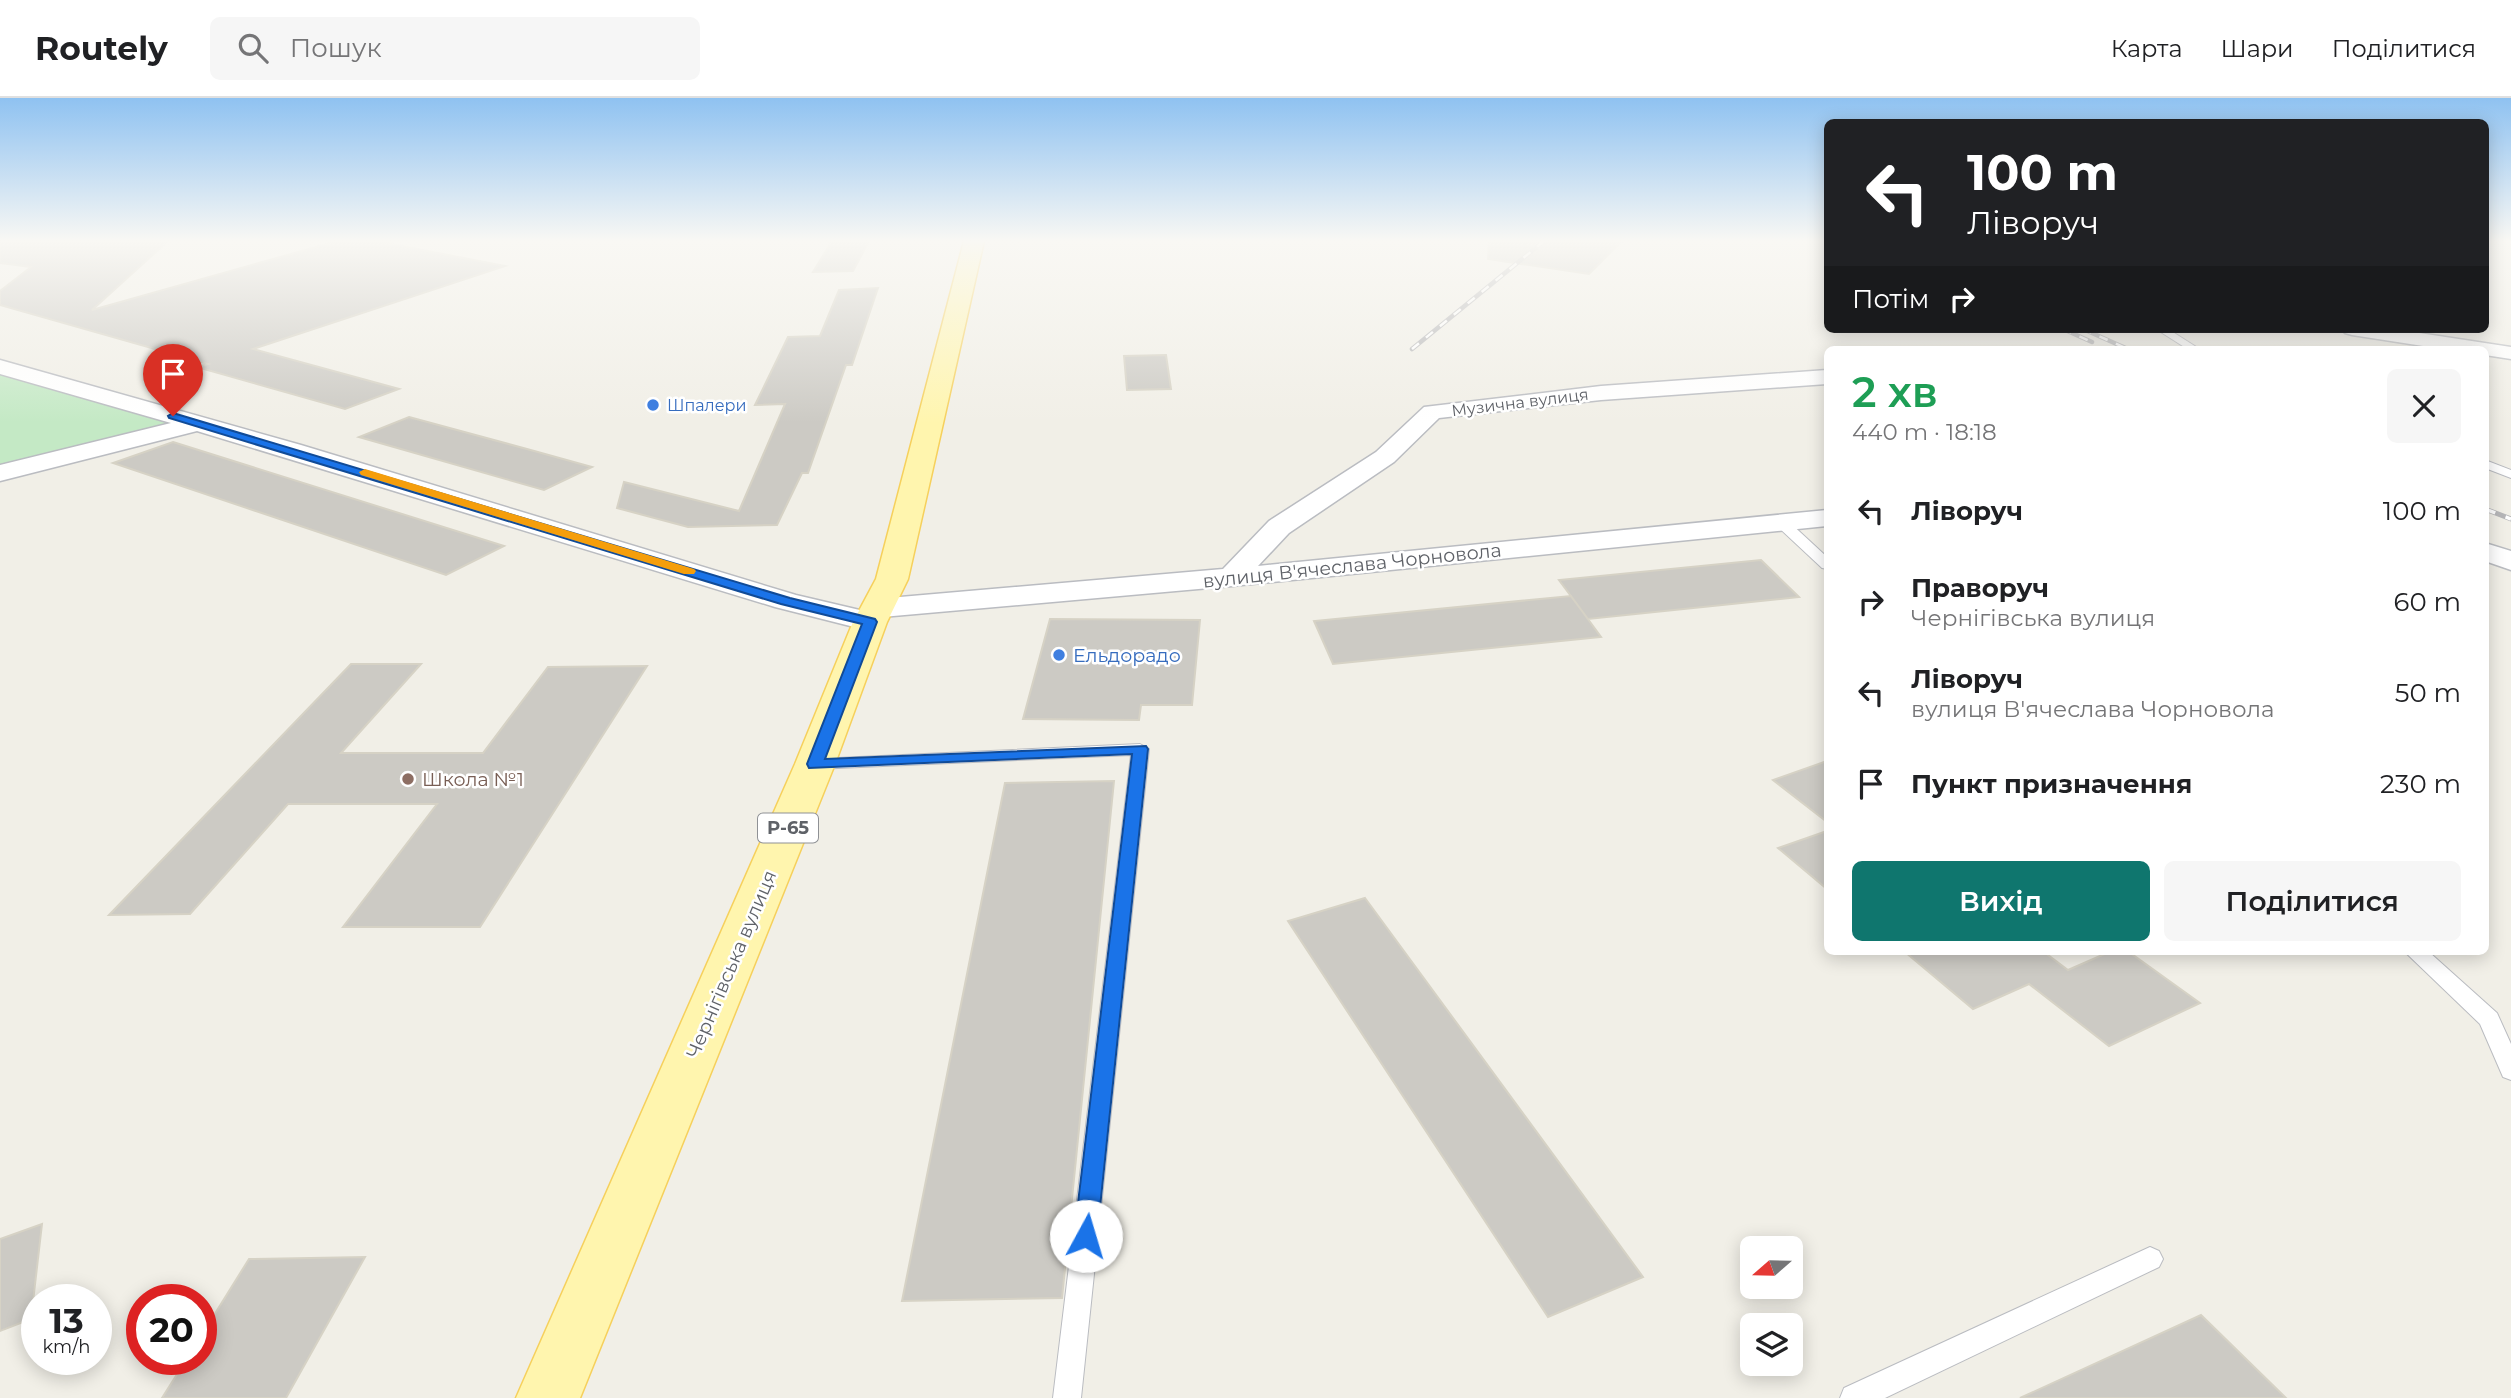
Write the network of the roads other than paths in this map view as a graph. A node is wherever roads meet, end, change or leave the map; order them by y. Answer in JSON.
{"nodes":[{"id":1,"x":959,"y":302,"type":"edge"},
{"id":2,"x":2168,"y":333,"type":"edge"},
{"id":3,"x":2378,"y":333,"type":"edge"},
{"id":4,"x":2189,"y":346,"type":"edge"},
{"id":5,"x":2465,"y":346,"type":"edge"},
{"id":6,"x":2489,"y":350,"type":"edge"},
{"id":7,"x":2511,"y":353,"type":"edge"},
{"id":8,"x":0,"y":367,"type":"edge"},
{"id":9,"x":1824,"y":377,"type":"edge"},
{"id":10,"x":198,"y":423,"type":"junction"},
{"id":11,"x":2489,"y":466,"type":"edge"},
{"id":12,"x":0,"y":473,"type":"edge"},
{"id":13,"x":2511,"y":474,"type":"edge"},
{"id":14,"x":1824,"y":518,"type":"edge"},
{"id":15,"x":1782,"y":523,"type":"junction"},
{"id":16,"x":2489,"y":553,"type":"edge"},
{"id":17,"x":2511,"y":561,"type":"edge"},
{"id":18,"x":1824,"y":562,"type":"edge"},
{"id":19,"x":1232,"y":577,"type":"junction"},
{"id":20,"x":873,"y":615,"type":"junction"},
{"id":21,"x":815,"y":764,"type":"junction"},
{"id":22,"x":2419,"y":955,"type":"edge"},
{"id":23,"x":2511,"y":1071,"type":"edge"},
{"id":24,"x":2150,"y":1259,"type":"dead end"},
{"id":25,"x":548,"y":1398,"type":"edge"},
{"id":26,"x":1067,"y":1398,"type":"edge"},
{"id":27,"x":1854,"y":1398,"type":"edge"}],
"edges":[{"from":1,"to":20,"type":"main road","name":"Чернігівська вулиця","number":"Р-65"},
{"from":2,"to":4,"type":"lane"},
{"from":3,"to":5,"type":"street"},
{"from":6,"to":7,"type":"street"},
{"from":8,"to":10,"type":"street","name":"вулиця В'ячеслава Чорновола"},
{"from":9,"to":19,"type":"street","name":"Музична вулиця"},
{"from":10,"to":12,"type":"street"},
{"from":10,"to":20,"type":"street","name":"вулиця В'ячеслава Чорновола"},
{"from":11,"to":13,"type":"lane"},
{"from":14,"to":15,"type":"street","name":"вулиця В'ячеслава Чорновола"},
{"from":15,"to":18,"type":"lane"},
{"from":15,"to":19,"type":"street","name":"вулиця В'ячеслава Чорновола"},
{"from":16,"to":17,"type":"street"},
{"from":19,"to":20,"type":"street","name":"вулиця В'ячеслава Чорновола"},
{"from":20,"to":21,"type":"main road","name":"Чернігівська вулиця","number":"Р-65"},
{"from":21,"to":25,"type":"main road","name":"Чернігівська вулиця","number":"Р-65"},
{"from":21,"to":26,"type":"lane"},
{"from":22,"to":23,"type":"lane"},
{"from":24,"to":27,"type":"lane"}]}
